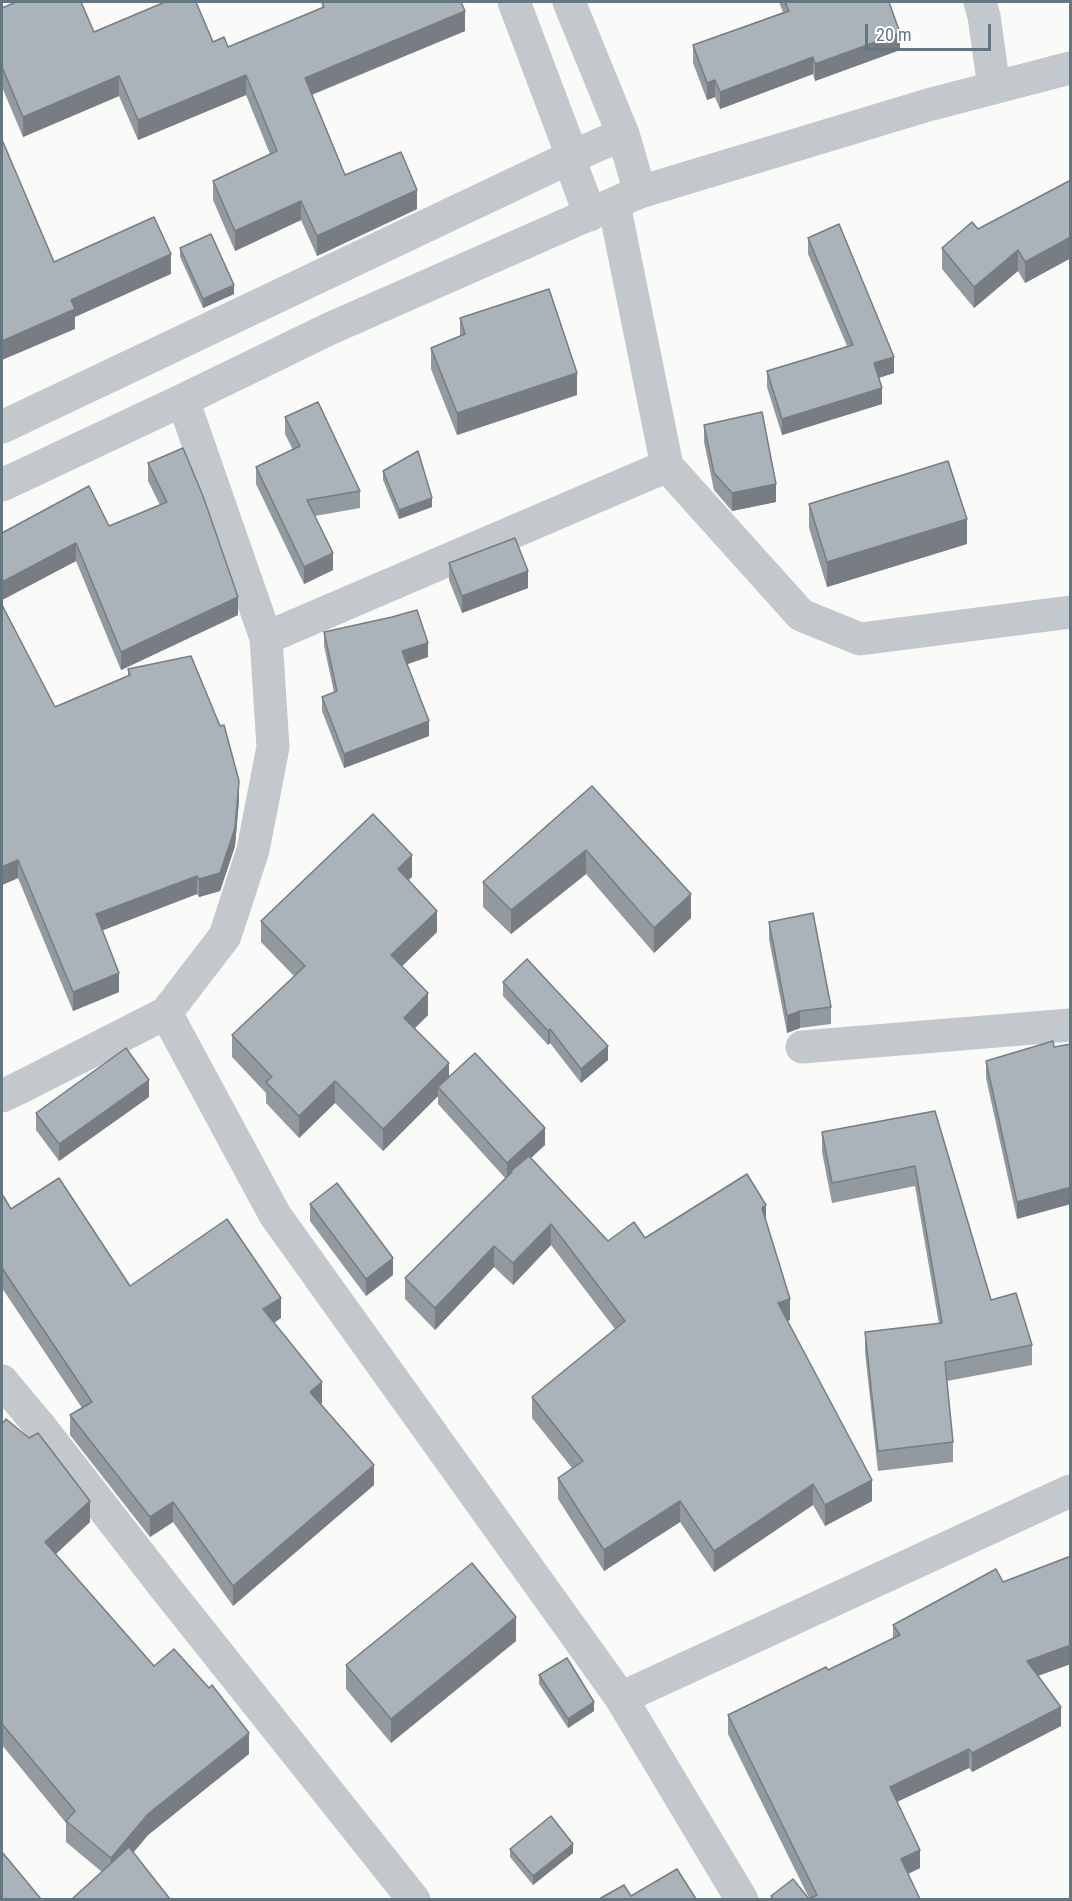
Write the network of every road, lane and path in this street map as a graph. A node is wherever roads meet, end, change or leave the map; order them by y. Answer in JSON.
{"nodes":[{"id":1,"x":514,"y":2,"type":"edge"},
{"id":2,"x":568,"y":2,"type":"edge"},
{"id":3,"x":980,"y":2,"type":"edge"},
{"id":4,"x":1071,"y":68,"type":"edge"},
{"id":5,"x":994,"y":88,"type":"junction"},
{"id":6,"x":623,"y":134,"type":"junction"},
{"id":7,"x":570,"y":158,"type":"junction"},
{"id":8,"x":615,"y":203,"type":"junction"},
{"id":9,"x":183,"y":400,"type":"junction"},
{"id":10,"x":2,"y":427,"type":"edge"},
{"id":11,"x":667,"y":466,"type":"junction"},
{"id":12,"x":2,"y":486,"type":"edge"},
{"id":13,"x":1071,"y":612,"type":"edge"},
{"id":14,"x":267,"y":638,"type":"junction"},
{"id":15,"x":165,"y":1012,"type":"junction"},
{"id":16,"x":1071,"y":1025,"type":"edge"},
{"id":17,"x":802,"y":1047,"type":"dead end"},
{"id":18,"x":2,"y":1096,"type":"edge"},
{"id":19,"x":2,"y":1381,"type":"edge"},
{"id":20,"x":1071,"y":1491,"type":"edge"},
{"id":21,"x":621,"y":1698,"type":"junction"},
{"id":22,"x":414,"y":1899,"type":"edge"},
{"id":23,"x":742,"y":1899,"type":"edge"}],
"edges":[{"from":1,"to":7,"type":"street"},
{"from":2,"to":6,"type":"street"},
{"from":3,"to":5,"type":"street"},
{"from":4,"to":5,"type":"street"},
{"from":5,"to":8,"type":"street"},
{"from":6,"to":7,"type":"street"},
{"from":6,"to":8,"type":"street"},
{"from":7,"to":8,"type":"street"},
{"from":7,"to":10,"type":"street"},
{"from":8,"to":9,"type":"street"},
{"from":8,"to":11,"type":"street"},
{"from":9,"to":12,"type":"street"},
{"from":9,"to":14,"type":"street"},
{"from":11,"to":13,"type":"street"},
{"from":11,"to":14,"type":"street"},
{"from":14,"to":15,"type":"street"},
{"from":15,"to":18,"type":"street"},
{"from":15,"to":21,"type":"street"},
{"from":16,"to":17,"type":"street"},
{"from":19,"to":22,"type":"street"},
{"from":20,"to":21,"type":"street"},
{"from":21,"to":23,"type":"street"}]}
